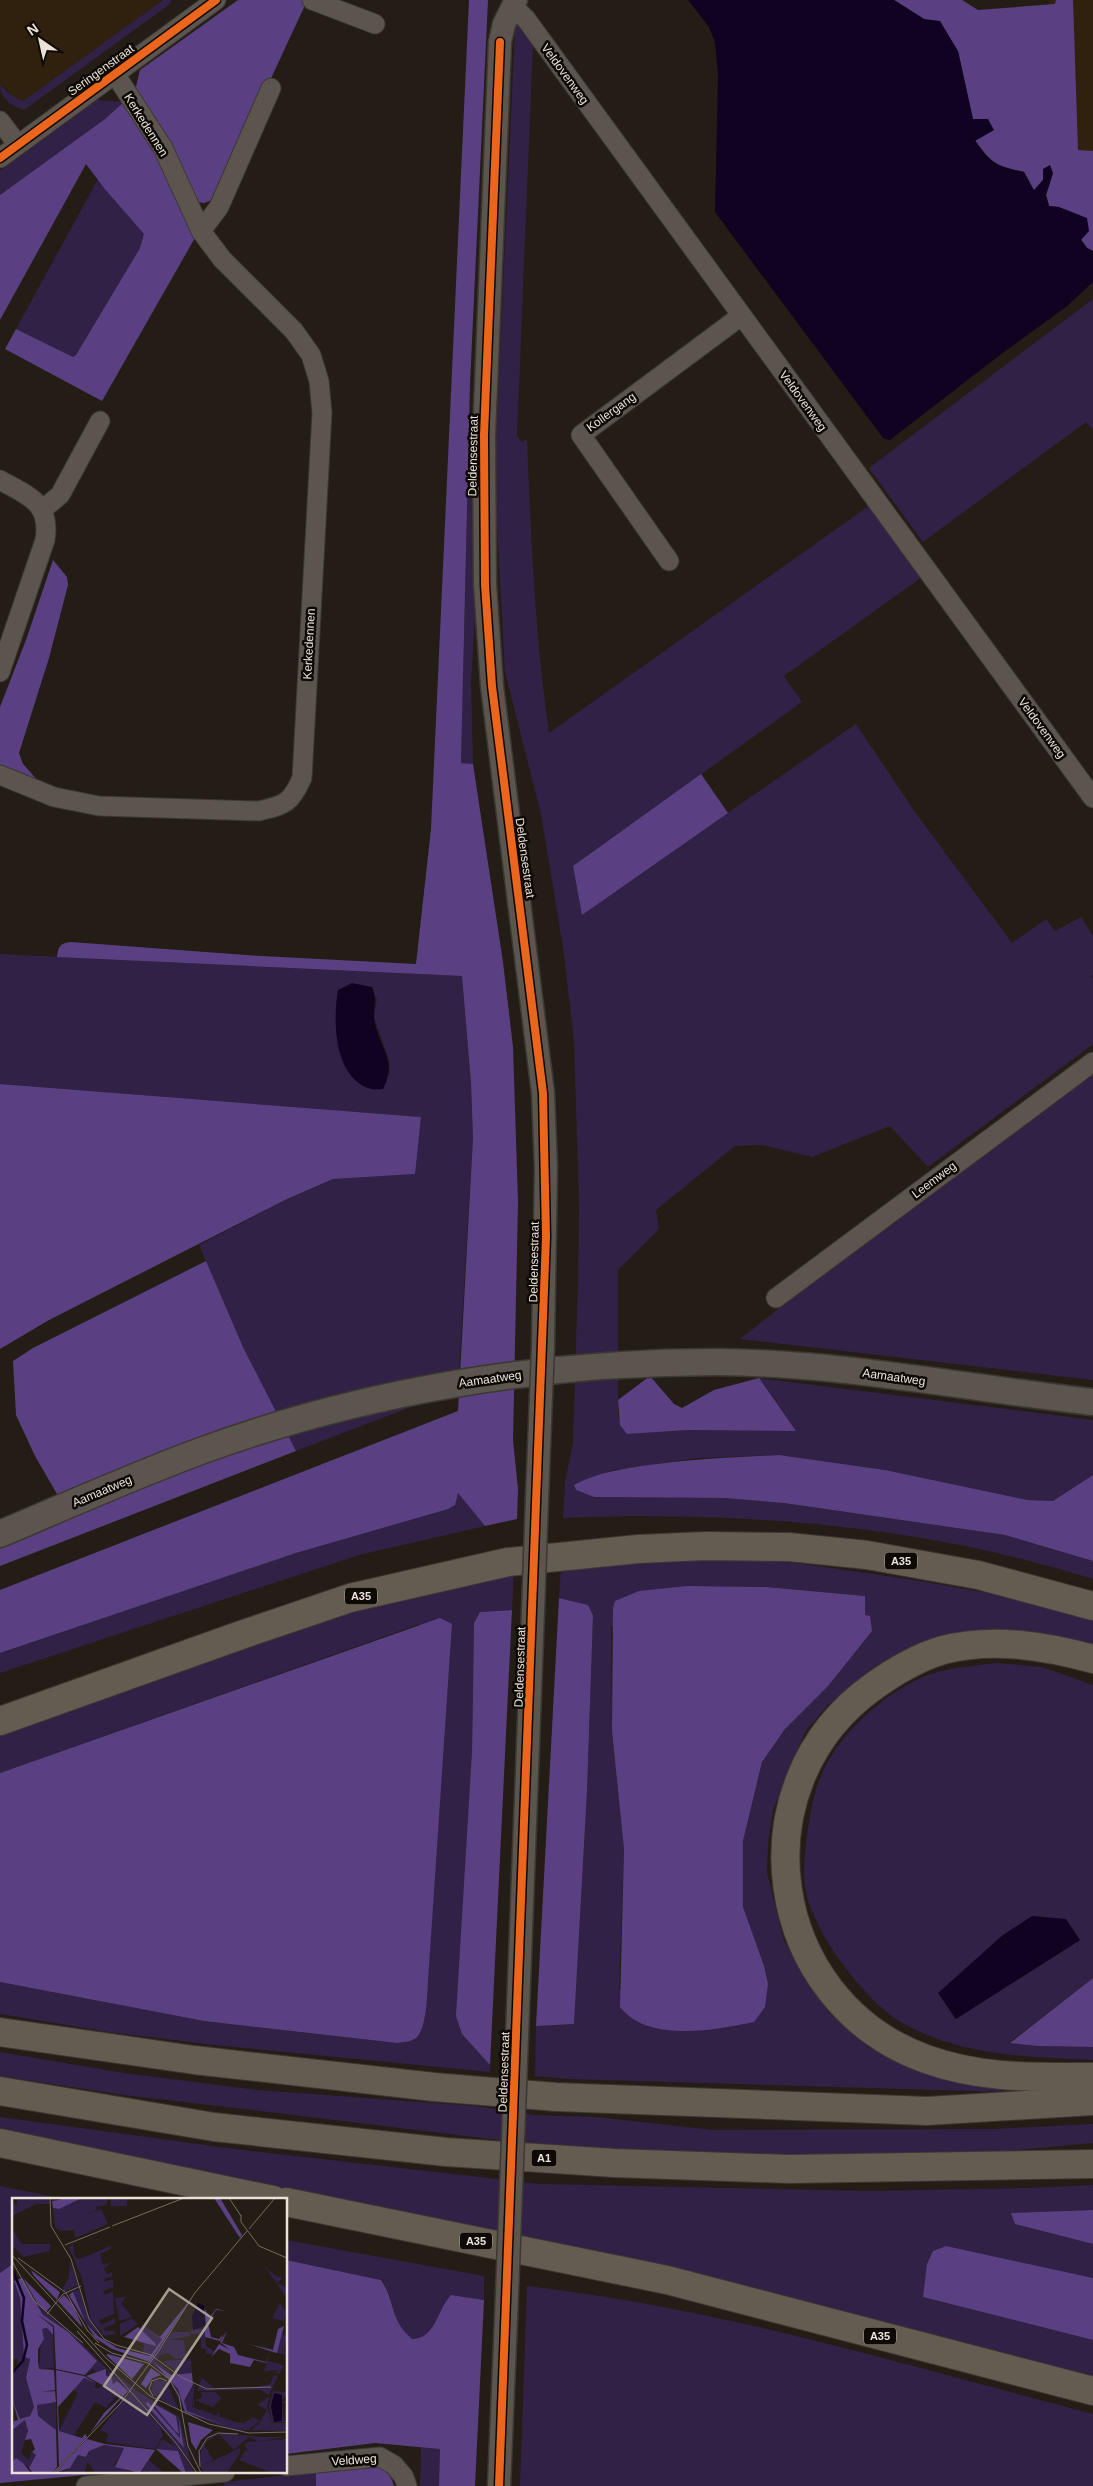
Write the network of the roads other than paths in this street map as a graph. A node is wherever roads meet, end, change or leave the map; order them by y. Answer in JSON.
{"nodes":[{"id":1,"x":216,"y":0,"type":"edge"},
{"id":2,"x":312,"y":0,"type":"edge"},
{"id":3,"x":514,"y":3,"type":"edge"},
{"id":4,"x":375,"y":24,"type":"dead end"},
{"id":5,"x":115,"y":74,"type":"junction"},
{"id":6,"x":271,"y":88,"type":"dead end"},
{"id":7,"x":0,"y":121,"type":"edge"},
{"id":8,"x":18,"y":145,"type":"junction"},
{"id":9,"x":0,"y":158,"type":"edge"},
{"id":10,"x":201,"y":232,"type":"junction"},
{"id":11,"x":741,"y":316,"type":"junction"},
{"id":12,"x":100,"y":421,"type":"dead end"},
{"id":13,"x":0,"y":480,"type":"edge"},
{"id":14,"x":43,"y":509,"type":"junction"},
{"id":15,"x":669,"y":561,"type":"dead end"},
{"id":16,"x":0,"y":672,"type":"edge"},
{"id":17,"x":0,"y":775,"type":"edge"},
{"id":18,"x":1093,"y":798,"type":"edge"},
{"id":19,"x":1093,"y":1062,"type":"edge"},
{"id":20,"x":776,"y":1298,"type":"dead end"},
{"id":21,"x":1093,"y":1402,"type":"edge"},
{"id":22,"x":0,"y":1534,"type":"edge"},
{"id":23,"x":1093,"y":1606,"type":"edge"},
{"id":24,"x":1093,"y":1659,"type":"edge"},
{"id":25,"x":32,"y":1709,"type":"junction"},
{"id":26,"x":0,"y":1714,"type":"edge"},
{"id":27,"x":0,"y":1721,"type":"edge"},
{"id":28,"x":0,"y":2032,"type":"edge"},
{"id":29,"x":1093,"y":2077,"type":"edge"},
{"id":30,"x":0,"y":2091,"type":"edge"},
{"id":31,"x":1093,"y":2101,"type":"edge"},
{"id":32,"x":0,"y":2142,"type":"edge"},
{"id":33,"x":1093,"y":2164,"type":"edge"},
{"id":34,"x":265,"y":2198,"type":"edge"},
{"id":35,"x":288,"y":2202,"type":"edge"},
{"id":36,"x":1093,"y":2391,"type":"edge"},
{"id":37,"x":288,"y":2466,"type":"edge"},
{"id":38,"x":205,"y":2474,"type":"edge"},
{"id":39,"x":86,"y":2486,"type":"edge"},
{"id":40,"x":408,"y":2486,"type":"edge"},
{"id":41,"x":499,"y":2486,"type":"edge"}],
"edges":[{"from":1,"to":5,"type":"street","name":"Seringenstraat"},
{"from":2,"to":4,"type":"street"},
{"from":3,"to":11,"type":"street","name":"Veldovenweg"},
{"from":3,"to":41,"type":"street","name":"Deldensestraat","bridge":true},
{"from":5,"to":8,"type":"street","name":"Seringenstraat"},
{"from":5,"to":10,"type":"street","name":"Kerkedennen"},
{"from":6,"to":10,"type":"street"},
{"from":7,"to":8,"type":"street"},
{"from":8,"to":9,"type":"street","name":"Seringenstraat"},
{"from":10,"to":17,"type":"street","name":"Kerkedennen"},
{"from":11,"to":15,"type":"street","name":"Kollergang"},
{"from":11,"to":18,"type":"street","name":"Veldovenweg"},
{"from":12,"to":14,"type":"street"},
{"from":13,"to":14,"type":"street"},
{"from":14,"to":16,"type":"street"},
{"from":19,"to":20,"type":"street","name":"Leemweg"},
{"from":21,"to":22,"type":"main road","name":"Aamaatweg"},
{"from":23,"to":25,"type":"highway","number":"A35"},
{"from":24,"to":29,"type":"highway"},
{"from":25,"to":26,"type":"highway","number":"A35"},
{"from":25,"to":27,"type":"highway","number":"A35"},
{"from":28,"to":31,"type":"highway"},
{"from":30,"to":33,"type":"highway","number":"A1"},
{"from":32,"to":34,"type":"highway"},
{"from":35,"to":36,"type":"highway","number":"A35"},
{"from":37,"to":40,"type":"street","name":"Veldweg"},
{"from":38,"to":39,"type":"street"}]}
